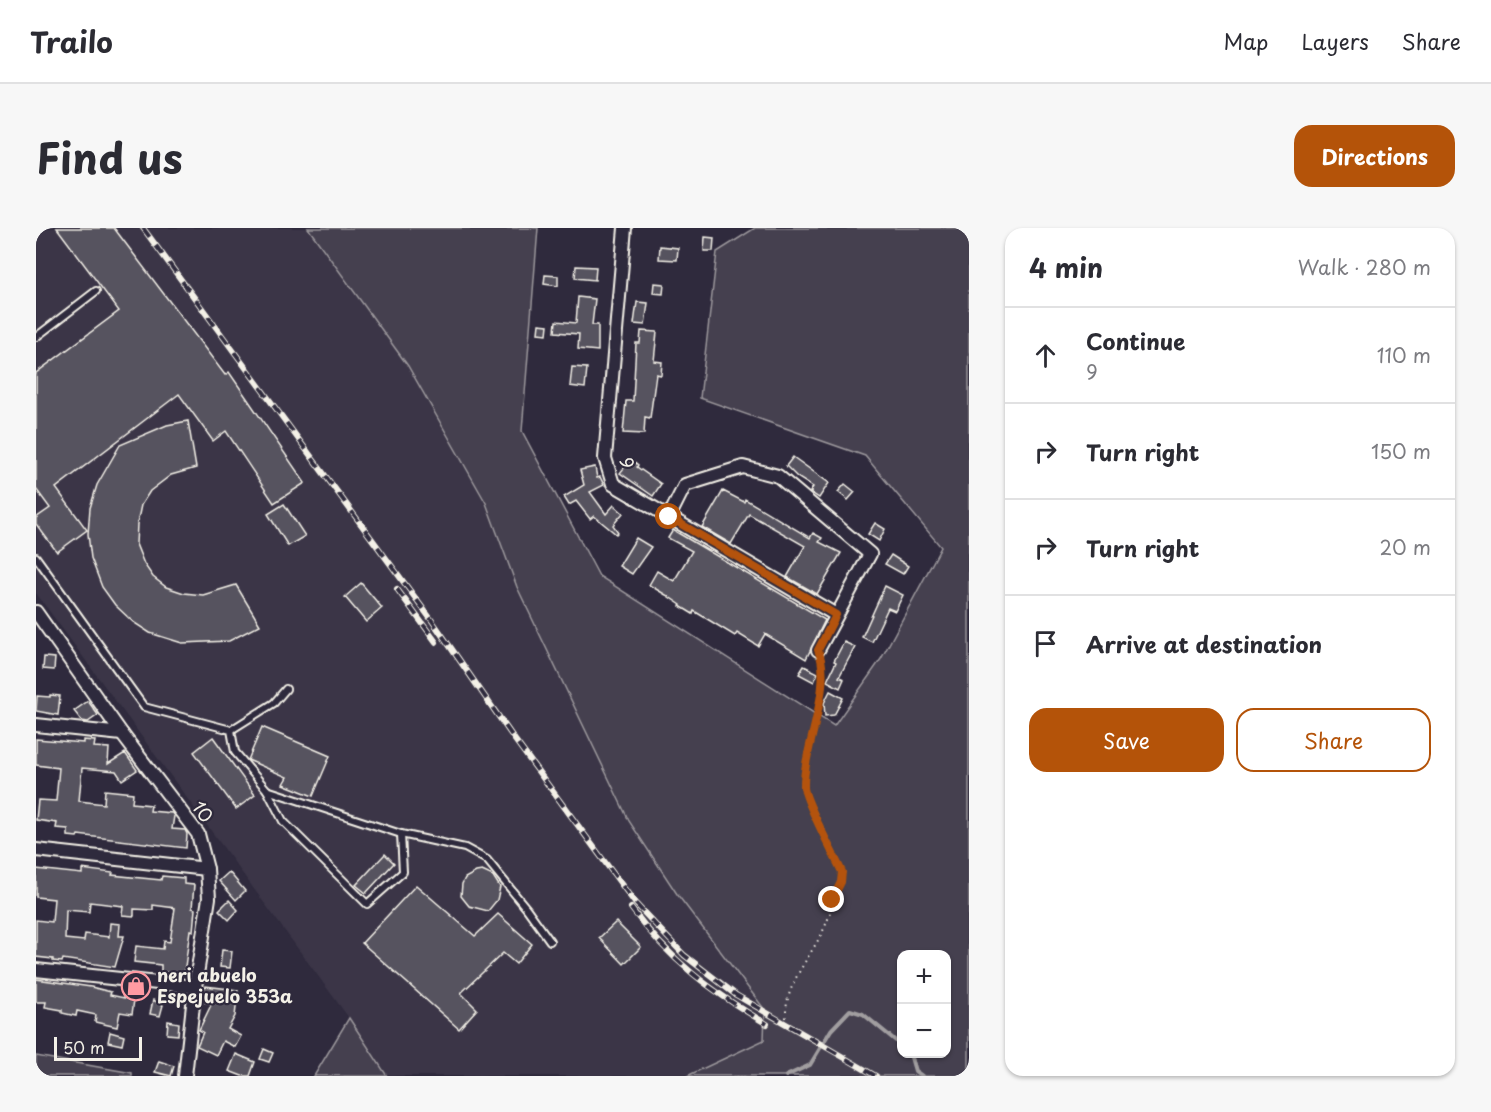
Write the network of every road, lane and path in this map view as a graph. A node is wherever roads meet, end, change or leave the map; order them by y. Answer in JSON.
{"nodes":[{"id":1,"x":625,"y":228,"type":"edge"},
{"id":2,"x":96,"y":291,"type":"dead end"},
{"id":3,"x":36,"y":337,"type":"edge"},
{"id":4,"x":669,"y":517,"type":"junction"},
{"id":5,"x":36,"y":557,"type":"edge"},
{"id":6,"x":36,"y":612,"type":"edge"},
{"id":7,"x":836,"y":615,"type":"junction"},
{"id":8,"x":818,"y":650,"type":"joint"},
{"id":9,"x":286,"y":689,"type":"dead end"},
{"id":10,"x":36,"y":725,"type":"edge"},
{"id":11,"x":231,"y":730,"type":"junction"},
{"id":12,"x":122,"y":734,"type":"junction"},
{"id":13,"x":267,"y":790,"type":"junction"},
{"id":14,"x":401,"y":834,"type":"junction"},
{"id":15,"x":36,"y":850,"type":"edge"},
{"id":16,"x":207,"y":869,"type":"junction"},
{"id":17,"x":550,"y":941,"type":"dead end"},
{"id":18,"x":36,"y":970,"type":"edge"},
{"id":19,"x":195,"y":987,"type":"junction"},
{"id":20,"x":786,"y":1018,"type":"dead end"},
{"id":21,"x":185,"y":1076,"type":"edge"}],
"edges":[{"from":1,"to":4,"type":"street","name":"9"},
{"from":2,"to":3,"type":"lane"},
{"from":4,"to":7,"type":"street","name":"9"},
{"from":4,"to":7,"type":"street"},
{"from":5,"to":11,"type":"lane"},
{"from":6,"to":12,"type":"street","name":"10"},
{"from":7,"to":8,"type":"street"},
{"from":8,"to":20,"type":"path"},
{"from":9,"to":11,"type":"lane"},
{"from":10,"to":12,"type":"street"},
{"from":11,"to":13,"type":"lane"},
{"from":12,"to":16,"type":"street","name":"10"},
{"from":13,"to":14,"type":"lane"},
{"from":13,"to":14,"type":"lane"},
{"from":14,"to":17,"type":"lane"},
{"from":15,"to":16,"type":"street"},
{"from":16,"to":19,"type":"street","name":"10"},
{"from":18,"to":19,"type":"street"},
{"from":19,"to":21,"type":"street","name":"10"}]}
